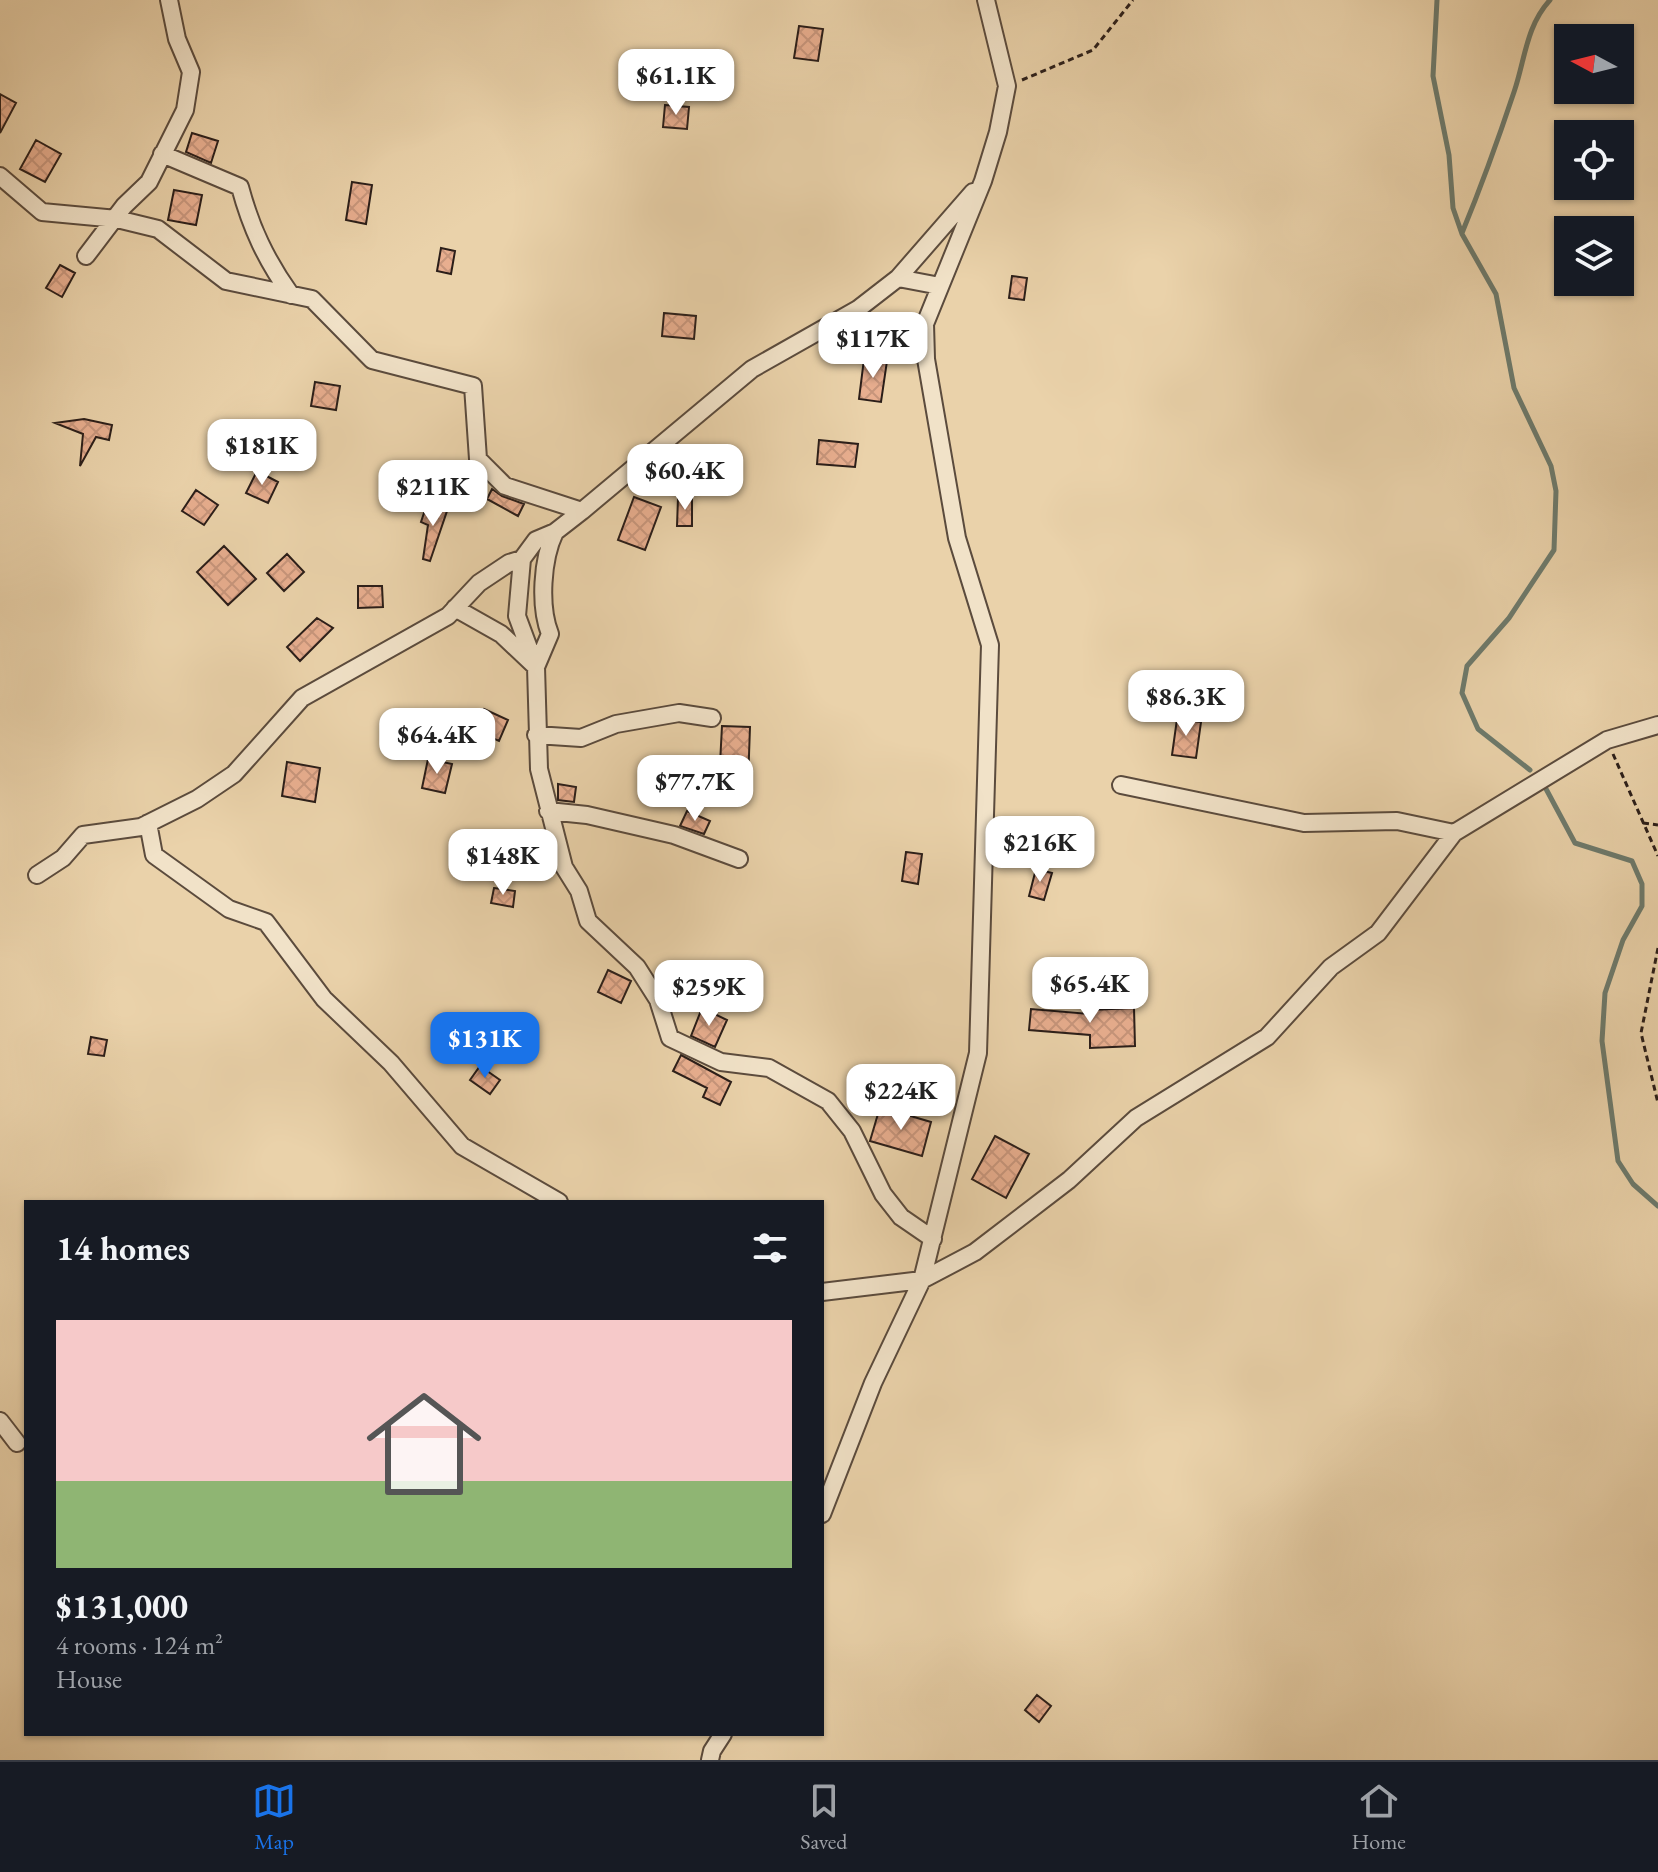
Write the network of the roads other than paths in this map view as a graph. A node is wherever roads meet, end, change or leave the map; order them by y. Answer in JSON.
{"nodes":[{"id":1,"x":169,"y":0,"type":"edge"},
{"id":2,"x":986,"y":0,"type":"edge"},
{"id":3,"x":162,"y":154,"type":"junction"},
{"id":4,"x":0,"y":176,"type":"edge"},
{"id":5,"x":983,"y":181,"type":"junction"},
{"id":6,"x":117,"y":219,"type":"junction"},
{"id":7,"x":86,"y":256,"type":"dead end"},
{"id":8,"x":898,"y":278,"type":"junction"},
{"id":9,"x":940,"y":286,"type":"junction"},
{"id":10,"x":291,"y":295,"type":"junction"},
{"id":11,"x":582,"y":511,"type":"junction"},
{"id":12,"x":555,"y":532,"type":"junction"},
{"id":13,"x":522,"y":559,"type":"junction"},
{"id":14,"x":455,"y":608,"type":"junction"},
{"id":15,"x":536,"y":667,"type":"junction"},
{"id":16,"x":712,"y":718,"type":"dead end"},
{"id":17,"x":1658,"y":725,"type":"edge"},
{"id":18,"x":536,"y":735,"type":"junction"},
{"id":19,"x":1121,"y":785,"type":"dead end"},
{"id":20,"x":548,"y":811,"type":"junction"},
{"id":21,"x":148,"y":823,"type":"junction"},
{"id":22,"x":1454,"y":833,"type":"junction"},
{"id":23,"x":739,"y":859,"type":"dead end"},
{"id":24,"x":37,"y":875,"type":"dead end"},
{"id":25,"x":556,"y":1200,"type":"edge"},
{"id":26,"x":933,"y":1239,"type":"junction"},
{"id":27,"x":922,"y":1280,"type":"junction"},
{"id":28,"x":824,"y":1292,"type":"edge"},
{"id":29,"x":0,"y":1421,"type":"edge"},
{"id":30,"x":14,"y":1444,"type":"edge"},
{"id":31,"x":824,"y":1509,"type":"edge"},
{"id":32,"x":722,"y":1736,"type":"edge"},
{"id":33,"x":710,"y":1760,"type":"edge"}],
"edges":[{"from":1,"to":3,"type":"street"},
{"from":2,"to":5,"type":"street"},
{"from":3,"to":6,"type":"street"},
{"from":3,"to":10,"type":"street"},
{"from":4,"to":6,"type":"street"},
{"from":5,"to":8,"type":"street"},
{"from":5,"to":9,"type":"street"},
{"from":6,"to":7,"type":"street"},
{"from":6,"to":10,"type":"street"},
{"from":8,"to":9,"type":"street"},
{"from":8,"to":11,"type":"street"},
{"from":9,"to":26,"type":"street"},
{"from":10,"to":11,"type":"street"},
{"from":11,"to":12,"type":"street"},
{"from":12,"to":13,"type":"street"},
{"from":12,"to":15,"type":"street"},
{"from":13,"to":14,"type":"street"},
{"from":13,"to":15,"type":"street"},
{"from":14,"to":15,"type":"street"},
{"from":14,"to":21,"type":"street"},
{"from":15,"to":18,"type":"street"},
{"from":16,"to":18,"type":"street"},
{"from":17,"to":22,"type":"street"},
{"from":18,"to":20,"type":"street"},
{"from":19,"to":22,"type":"street"},
{"from":20,"to":23,"type":"street"},
{"from":20,"to":26,"type":"street"},
{"from":21,"to":24,"type":"street"},
{"from":21,"to":25,"type":"street"},
{"from":22,"to":27,"type":"street"},
{"from":26,"to":27,"type":"street"},
{"from":27,"to":28,"type":"street"},
{"from":27,"to":31,"type":"street"},
{"from":29,"to":30,"type":"street"},
{"from":32,"to":33,"type":"street"}]}
